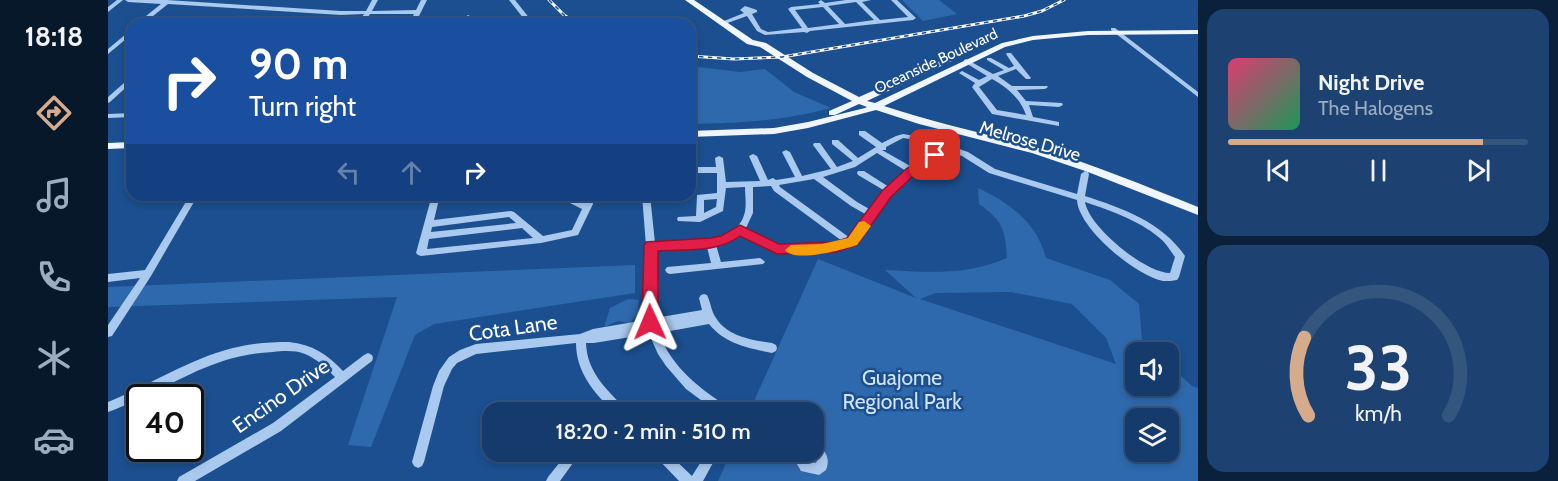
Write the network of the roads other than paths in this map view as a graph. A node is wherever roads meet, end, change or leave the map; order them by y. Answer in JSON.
{"nodes":[{"id":1,"x":120,"y":0,"type":"edge"},
{"id":2,"x":128,"y":0,"type":"edge"},
{"id":3,"x":375,"y":0,"type":"edge"},
{"id":4,"x":424,"y":0,"type":"edge"},
{"id":5,"x":512,"y":0,"type":"edge"},
{"id":6,"x":688,"y":0,"type":"edge"},
{"id":7,"x":745,"y":0,"type":"edge"},
{"id":8,"x":868,"y":0,"type":"edge"},
{"id":9,"x":894,"y":0,"type":"edge"},
{"id":10,"x":167,"y":1,"type":"edge"},
{"id":11,"x":857,"y":1,"type":"edge"},
{"id":12,"x":822,"y":3,"type":"edge"},
{"id":13,"x":108,"y":10,"type":"edge"},
{"id":14,"x":418,"y":12,"type":"junction"},
{"id":15,"x":748,"y":12,"type":"junction"},
{"id":16,"x":367,"y":13,"type":"junction"},
{"id":17,"x":146,"y":18,"type":"edge"},
{"id":18,"x":364,"y":18,"type":"edge"},
{"id":19,"x":415,"y":18,"type":"edge"},
{"id":20,"x":526,"y":18,"type":"edge"},
{"id":21,"x":720,"y":21,"type":"junction"},
{"id":22,"x":879,"y":22,"type":"junction"},
{"id":23,"x":844,"y":26,"type":"junction"},
{"id":24,"x":1198,"y":30,"type":"edge"},
{"id":25,"x":807,"y":31,"type":"junction"},
{"id":26,"x":1115,"y":31,"type":"junction"},
{"id":27,"x":126,"y":36,"type":"edge"},
{"id":28,"x":108,"y":52,"type":"edge"},
{"id":29,"x":1009,"y":54,"type":"dead end"},
{"id":30,"x":964,"y":58,"type":"junction"},
{"id":31,"x":989,"y":59,"type":"dead end"},
{"id":32,"x":1029,"y":65,"type":"dead end"},
{"id":33,"x":1017,"y":66,"type":"junction"},
{"id":34,"x":1009,"y":70,"type":"junction"},
{"id":35,"x":962,"y":73,"type":"dead end"},
{"id":36,"x":994,"y":77,"type":"junction"},
{"id":37,"x":1028,"y":78,"type":"dead end"},
{"id":38,"x":979,"y":83,"type":"junction"},
{"id":39,"x":126,"y":84,"type":"edge"},
{"id":40,"x":1012,"y":87,"type":"junction"},
{"id":41,"x":1045,"y":87,"type":"dead end"},
{"id":42,"x":1198,"y":95,"type":"edge"},
{"id":43,"x":108,"y":101,"type":"edge"},
{"id":44,"x":854,"y":103,"type":"junction"},
{"id":45,"x":1024,"y":103,"type":"junction"},
{"id":46,"x":1059,"y":105,"type":"dead end"},
{"id":47,"x":870,"y":108,"type":"junction"},
{"id":48,"x":126,"y":115,"type":"edge"},
{"id":49,"x":108,"y":116,"type":"edge"},
{"id":50,"x":1027,"y":118,"type":"junction"},
{"id":51,"x":1056,"y":124,"type":"dead end"},
{"id":52,"x":696,"y":128,"type":"edge"},
{"id":53,"x":862,"y":133,"type":"dead end"},
{"id":54,"x":696,"y":134,"type":"edge"},
{"id":55,"x":835,"y":142,"type":"dead end"},
{"id":56,"x":126,"y":145,"type":"edge"},
{"id":57,"x":108,"y":146,"type":"edge"},
{"id":58,"x":817,"y":146,"type":"dead end"},
{"id":59,"x":880,"y":149,"type":"junction"},
{"id":60,"x":786,"y":153,"type":"dead end"},
{"id":61,"x":935,"y":155,"type":"dead end"},
{"id":62,"x":753,"y":156,"type":"dead end"},
{"id":63,"x":719,"y":158,"type":"dead end"},
{"id":64,"x":858,"y":162,"type":"junction"},
{"id":65,"x":696,"y":170,"type":"edge"},
{"id":66,"x":720,"y":170,"type":"junction"},
{"id":67,"x":836,"y":171,"type":"junction"},
{"id":68,"x":912,"y":171,"type":"junction"},
{"id":69,"x":861,"y":173,"type":"dead end"},
{"id":70,"x":1085,"y":174,"type":"junction"},
{"id":71,"x":816,"y":176,"type":"junction"},
{"id":72,"x":799,"y":178,"type":"junction"},
{"id":73,"x":769,"y":182,"type":"junction"},
{"id":74,"x":749,"y":184,"type":"junction"},
{"id":75,"x":722,"y":185,"type":"junction"},
{"id":76,"x":890,"y":191,"type":"junction"},
{"id":77,"x":721,"y":196,"type":"junction"},
{"id":78,"x":1081,"y":198,"type":"junction"},
{"id":79,"x":190,"y":201,"type":"edge"},
{"id":80,"x":435,"y":201,"type":"edge"},
{"id":81,"x":573,"y":201,"type":"edge"},
{"id":82,"x":589,"y":201,"type":"edge"},
{"id":83,"x":647,"y":201,"type":"edge"},
{"id":84,"x":587,"y":208,"type":"junction"},
{"id":85,"x":1198,"y":211,"type":"edge"},
{"id":86,"x":872,"y":214,"type":"junction"},
{"id":87,"x":681,"y":219,"type":"dead end"},
{"id":88,"x":700,"y":219,"type":"junction"},
{"id":89,"x":1198,"y":220,"type":"edge"},
{"id":90,"x":429,"y":224,"type":"junction"},
{"id":91,"x":524,"y":225,"type":"junction"},
{"id":92,"x":740,"y":229,"type":"junction"},
{"id":93,"x":426,"y":236,"type":"junction"},
{"id":94,"x":541,"y":240,"type":"junction"},
{"id":95,"x":850,"y":242,"type":"junction"},
{"id":96,"x":711,"y":243,"type":"junction"},
{"id":97,"x":651,"y":246,"type":"junction"},
{"id":98,"x":760,"y":262,"type":"dead end"},
{"id":99,"x":717,"y":266,"type":"junction"},
{"id":100,"x":670,"y":270,"type":"dead end"},
{"id":101,"x":148,"y":273,"type":"junction"},
{"id":102,"x":108,"y":278,"type":"edge"},
{"id":103,"x":704,"y":298,"type":"dead end"},
{"id":104,"x":708,"y":316,"type":"junction"},
{"id":105,"x":651,"y":326,"type":"junction"},
{"id":106,"x":108,"y":333,"type":"edge"},
{"id":107,"x":581,"y":338,"type":"junction"},
{"id":108,"x":772,"y":348,"type":"dead end"},
{"id":109,"x":368,"y":358,"type":"dead end"},
{"id":110,"x":342,"y":377,"type":"junction"},
{"id":111,"x":609,"y":402,"type":"edge"},
{"id":112,"x":710,"y":402,"type":"edge"},
{"id":113,"x":108,"y":407,"type":"edge"},
{"id":114,"x":418,"y":462,"type":"dead end"},
{"id":115,"x":567,"y":462,"type":"edge"},
{"id":116,"x":669,"y":462,"type":"edge"},
{"id":117,"x":708,"y":462,"type":"edge"},
{"id":118,"x":802,"y":462,"type":"edge"},
{"id":119,"x":822,"y":462,"type":"edge"},
{"id":120,"x":183,"y":481,"type":"edge"},
{"id":121,"x":552,"y":481,"type":"edge"},
{"id":122,"x":688,"y":481,"type":"edge"},
{"id":123,"x":696,"y":481,"type":"edge"}],
"edges":[{"from":1,"to":13,"type":"street"},
{"from":2,"to":10,"type":"street"},
{"from":3,"to":16,"type":"street"},
{"from":4,"to":14,"type":"street"},
{"from":5,"to":20,"type":"street"},
{"from":6,"to":21,"type":"main road","name":"Melrose Drive"},
{"from":7,"to":15,"type":"street"},
{"from":8,"to":11,"type":"street"},
{"from":9,"to":22,"type":"street"},
{"from":10,"to":16,"type":"street"},
{"from":10,"to":17,"type":"street"},
{"from":11,"to":12,"type":"street"},
{"from":11,"to":22,"type":"street"},
{"from":12,"to":23,"type":"street"},
{"from":12,"to":25,"type":"street"},
{"from":14,"to":16,"type":"street"},
{"from":14,"to":19,"type":"street"},
{"from":15,"to":21,"type":"street"},
{"from":15,"to":25,"type":"street"},
{"from":16,"to":18,"type":"street"},
{"from":21,"to":44,"type":"main road","name":"Melrose Drive"},
{"from":22,"to":23,"type":"street"},
{"from":23,"to":25,"type":"street"},
{"from":24,"to":26,"type":"main road","name":"Oceanside Boulevard"},
{"from":26,"to":30,"type":"main road","name":"Oceanside Boulevard"},
{"from":26,"to":42,"type":"street"},
{"from":27,"to":28,"type":"street"},
{"from":29,"to":33,"type":"street"},
{"from":30,"to":36,"type":"street"},
{"from":30,"to":44,"type":"main road","name":"Oceanside Boulevard"},
{"from":30,"to":47,"type":"main road","name":"Oceanside Boulevard"},
{"from":31,"to":34,"type":"street"},
{"from":32,"to":33,"type":"street"},
{"from":33,"to":34,"type":"street"},
{"from":33,"to":37,"type":"street"},
{"from":34,"to":36,"type":"street"},
{"from":35,"to":38,"type":"street"},
{"from":36,"to":38,"type":"street"},
{"from":36,"to":40,"type":"street"},
{"from":38,"to":50,"type":"street"},
{"from":39,"to":43,"type":"street"},
{"from":40,"to":41,"type":"street"},
{"from":40,"to":45,"type":"street"},
{"from":44,"to":47,"type":"main road","name":"Melrose Drive"},
{"from":44,"to":52,"type":"main road","name":"Oceanside Boulevard"},
{"from":45,"to":46,"type":"street"},
{"from":45,"to":50,"type":"street"},
{"from":47,"to":54,"type":"main road","name":"Oceanside Boulevard"},
{"from":47,"to":70,"type":"main road","name":"Melrose Drive"},
{"from":47,"to":85,"type":"main road","name":"Melrose Drive"},
{"from":48,"to":49,"type":"street"},
{"from":50,"to":51,"type":"street"},
{"from":53,"to":59,"type":"street"},
{"from":55,"to":64,"type":"street"},
{"from":56,"to":57,"type":"main road"},
{"from":58,"to":67,"type":"street"},
{"from":59,"to":64,"type":"street"},
{"from":59,"to":68,"type":"street"},
{"from":59,"to":78,"type":"street"},
{"from":60,"to":72,"type":"street"},
{"from":61,"to":68,"type":"street"},
{"from":62,"to":73,"type":"street"},
{"from":63,"to":66,"type":"street"},
{"from":64,"to":67,"type":"street"},
{"from":65,"to":66,"type":"street"},
{"from":66,"to":75,"type":"street"},
{"from":67,"to":71,"type":"street"},
{"from":68,"to":76,"type":"street"},
{"from":69,"to":76,"type":"street"},
{"from":70,"to":78,"type":"street"},
{"from":70,"to":89,"type":"main road","name":"Melrose Drive"},
{"from":71,"to":72,"type":"street"},
{"from":71,"to":86,"type":"street"},
{"from":72,"to":73,"type":"street"},
{"from":73,"to":74,"type":"street"},
{"from":73,"to":95,"type":"street"},
{"from":74,"to":75,"type":"street"},
{"from":74,"to":92,"type":"street"},
{"from":75,"to":77,"type":"street"},
{"from":76,"to":86,"type":"street"},
{"from":77,"to":88,"type":"street"},
{"from":77,"to":88,"type":"street"},
{"from":78,"to":78,"type":"street"},
{"from":79,"to":101,"type":"street"},
{"from":80,"to":90,"type":"street"},
{"from":81,"to":84,"type":"street"},
{"from":82,"to":84,"type":"street"},
{"from":83,"to":97,"type":"street"},
{"from":84,"to":94,"type":"street"},
{"from":86,"to":95,"type":"street"},
{"from":87,"to":88,"type":"street"},
{"from":90,"to":91,"type":"street"},
{"from":90,"to":93,"type":"street"},
{"from":91,"to":93,"type":"street"},
{"from":91,"to":94,"type":"street"},
{"from":92,"to":95,"type":"street"},
{"from":92,"to":96,"type":"street"},
{"from":93,"to":94,"type":"street"},
{"from":96,"to":97,"type":"street"},
{"from":96,"to":99,"type":"street"},
{"from":97,"to":105,"type":"street"},
{"from":98,"to":99,"type":"street"},
{"from":99,"to":100,"type":"street"},
{"from":101,"to":102,"type":"street"},
{"from":101,"to":106,"type":"street"},
{"from":103,"to":104,"type":"street"},
{"from":104,"to":105,"type":"street","name":"Cota Lane"},
{"from":104,"to":108,"type":"street"},
{"from":105,"to":107,"type":"street","name":"Cota Lane"},
{"from":105,"to":112,"type":"street"},
{"from":107,"to":111,"type":"street"},
{"from":107,"to":114,"type":"street","name":"Cota Lane"},
{"from":109,"to":110,"type":"street","name":"Encino Drive"},
{"from":110,"to":113,"type":"street"},
{"from":110,"to":120,"type":"street","name":"Encino Drive"},
{"from":115,"to":121,"type":"street"},
{"from":116,"to":122,"type":"street"},
{"from":117,"to":123,"type":"street"},
{"from":118,"to":119,"type":"street"}]}
